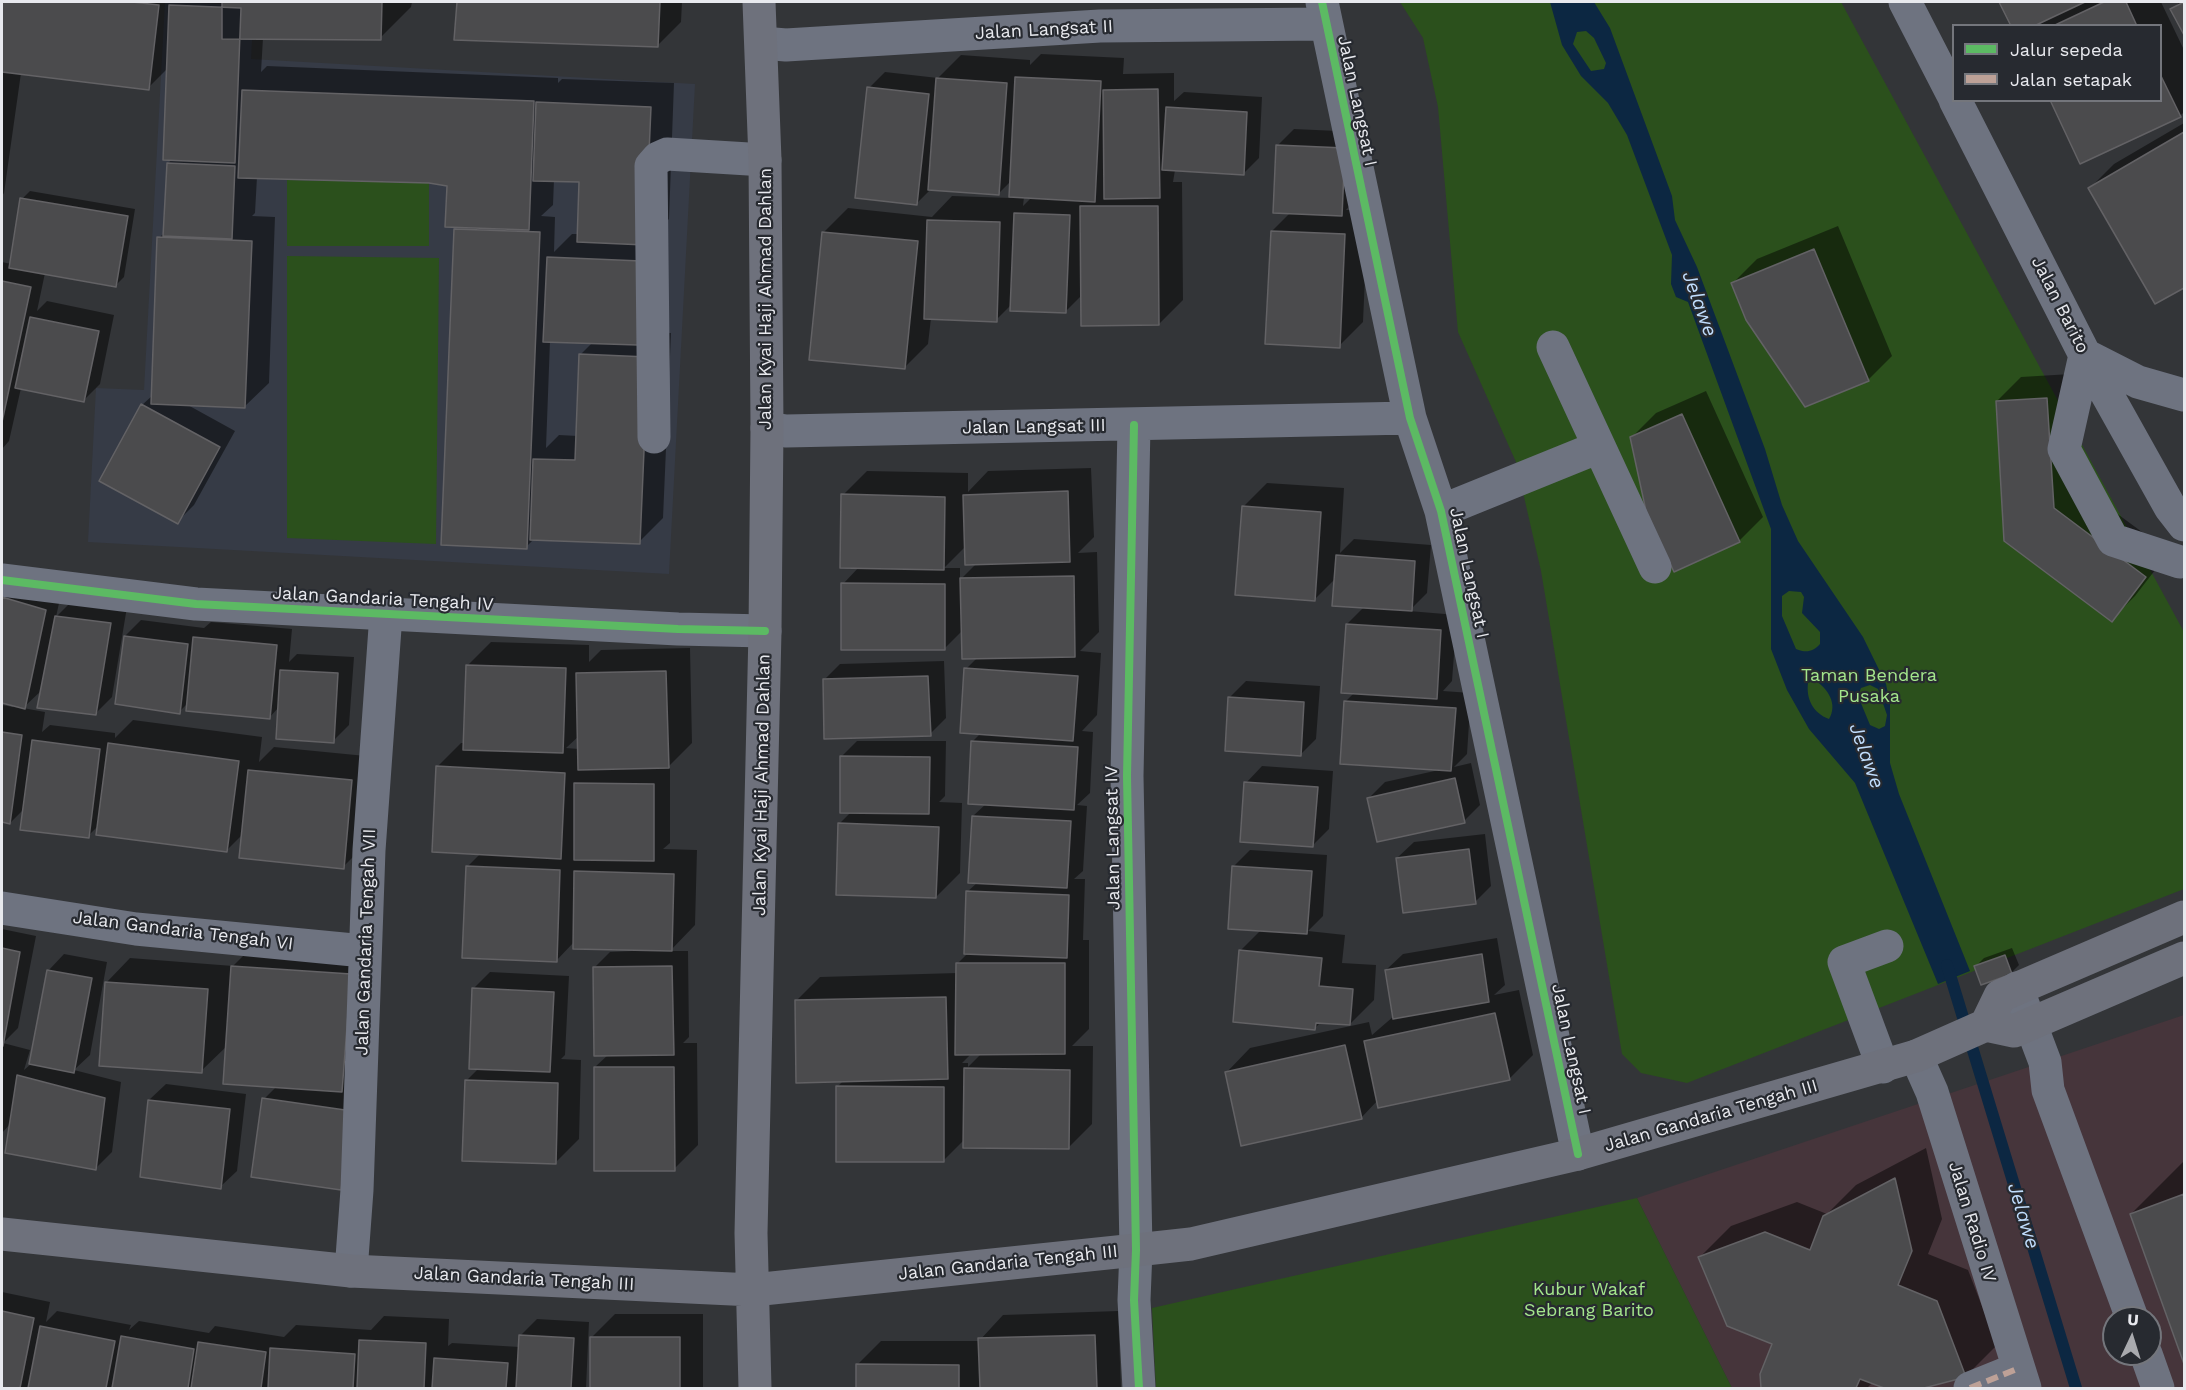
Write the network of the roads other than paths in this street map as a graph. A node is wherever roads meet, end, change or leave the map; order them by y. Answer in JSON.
{"nodes":[{"id":1,"x":759,"y":2,"type":"edge"},
{"id":2,"x":1905,"y":2,"type":"edge"},
{"id":3,"x":1324,"y":13,"type":"edge"},
{"id":4,"x":762,"y":43,"type":"junction"},
{"id":5,"x":1952,"y":95,"type":"edge"},
{"id":6,"x":1956,"y":102,"type":"edge"},
{"id":7,"x":765,"y":160,"type":"junction"},
{"id":8,"x":1553,"y":347,"type":"dead end"},
{"id":9,"x":2085,"y":355,"type":"junction"},
{"id":10,"x":2184,"y":395,"type":"edge"},
{"id":11,"x":1410,"y":418,"type":"junction"},
{"id":12,"x":1134,"y":425,"type":"junction"},
{"id":13,"x":767,"y":428,"type":"junction"},
{"id":14,"x":654,"y":438,"type":"dead end"},
{"id":15,"x":1599,"y":447,"type":"junction"},
{"id":16,"x":1441,"y":511,"type":"junction"},
{"id":17,"x":2177,"y":516,"type":"edge"},
{"id":18,"x":1655,"y":567,"type":"dead end"},
{"id":19,"x":2182,"y":567,"type":"edge"},
{"id":20,"x":2,"y":580,"type":"edge"},
{"id":21,"x":386,"y":614,"type":"junction"},
{"id":22,"x":765,"y":630,"type":"junction"},
{"id":23,"x":2,"y":908,"type":"edge"},
{"id":24,"x":2184,"y":917,"type":"edge"},
{"id":25,"x":1887,"y":946,"type":"dead end"},
{"id":26,"x":364,"y":951,"type":"junction"},
{"id":27,"x":2184,"y":958,"type":"edge"},
{"id":28,"x":2002,"y":1028,"type":"junction"},
{"id":29,"x":1916,"y":1056,"type":"junction"},
{"id":30,"x":1883,"y":1067,"type":"junction"},
{"id":31,"x":1578,"y":1154,"type":"junction"},
{"id":32,"x":2,"y":1234,"type":"edge"},
{"id":33,"x":1136,"y":1250,"type":"junction"},
{"id":34,"x":351,"y":1271,"type":"junction"},
{"id":35,"x":753,"y":1290,"type":"junction"},
{"id":36,"x":2128,"y":1306,"type":"edge"},
{"id":37,"x":2150,"y":1366,"type":"edge"},
{"id":38,"x":2021,"y":1379,"type":"edge"},
{"id":39,"x":755,"y":1389,"type":"edge"},
{"id":40,"x":1139,"y":1389,"type":"edge"},
{"id":41,"x":1970,"y":1389,"type":"edge"},
{"id":42,"x":2158,"y":1389,"type":"edge"}],
"edges":[{"from":1,"to":4,"type":"main road","name":"Jalan Kyai Haji Ahmad Dahlan"},
{"from":2,"to":5,"type":"street","name":"Jalan Barito"},
{"from":3,"to":4,"type":"street","name":"Jalan Langsat II"},
{"from":3,"to":11,"type":"street","name":"Jalan Langsat I"},
{"from":4,"to":7,"type":"main road","name":"Jalan Kyai Haji Ahmad Dahlan"},
{"from":6,"to":9,"type":"street","name":"Jalan Barito"},
{"from":7,"to":13,"type":"main road","name":"Jalan Kyai Haji Ahmad Dahlan"},
{"from":7,"to":14,"type":"street"},
{"from":8,"to":15,"type":"street"},
{"from":9,"to":10,"type":"street"},
{"from":9,"to":17,"type":"street","name":"Jalan Barito"},
{"from":9,"to":19,"type":"street"},
{"from":11,"to":12,"type":"street","name":"Jalan Langsat III"},
{"from":11,"to":16,"type":"street","name":"Jalan Langsat I"},
{"from":12,"to":13,"type":"street","name":"Jalan Langsat III"},
{"from":12,"to":33,"type":"street","name":"Jalan Langsat IV"},
{"from":13,"to":22,"type":"main road","name":"Jalan Kyai Haji Ahmad Dahlan"},
{"from":15,"to":16,"type":"street"},
{"from":15,"to":18,"type":"street"},
{"from":16,"to":31,"type":"street","name":"Jalan Langsat I"},
{"from":17,"to":19,"type":"street","name":"Jalan Barito"},
{"from":20,"to":21,"type":"street","name":"Jalan Gandaria Tengah IV"},
{"from":21,"to":22,"type":"street","name":"Jalan Gandaria Tengah IV"},
{"from":21,"to":26,"type":"street","name":"Jalan Gandaria Tengah VII"},
{"from":22,"to":35,"type":"main road","name":"Jalan Kyai Haji Ahmad Dahlan"},
{"from":23,"to":26,"type":"street","name":"Jalan Gandaria Tengah VI"},
{"from":24,"to":28,"type":"main road"},
{"from":25,"to":30,"type":"street"},
{"from":26,"to":34,"type":"street","name":"Jalan Gandaria Tengah VII"},
{"from":27,"to":28,"type":"main road","name":"Jalan Gandaria Tengah III"},
{"from":28,"to":29,"type":"main road","name":"Jalan Gandaria Tengah III"},
{"from":28,"to":36,"type":"street"},
{"from":29,"to":30,"type":"main road","name":"Jalan Gandaria Tengah III"},
{"from":29,"to":38,"type":"street","name":"Jalan Radio IV"},
{"from":30,"to":31,"type":"main road","name":"Jalan Gandaria Tengah III"},
{"from":31,"to":33,"type":"main road","name":"Jalan Gandaria Tengah III"},
{"from":32,"to":34,"type":"main road","name":"Jalan Gandaria Tengah III"},
{"from":33,"to":35,"type":"main road","name":"Jalan Gandaria Tengah III"},
{"from":33,"to":40,"type":"street","name":"Jalan Langsat IV"},
{"from":34,"to":35,"type":"main road","name":"Jalan Gandaria Tengah III"},
{"from":35,"to":39,"type":"main road","name":"Jalan Kyai Haji Ahmad Dahlan"},
{"from":37,"to":42,"type":"street"},
{"from":38,"to":41,"type":"street"}]}
